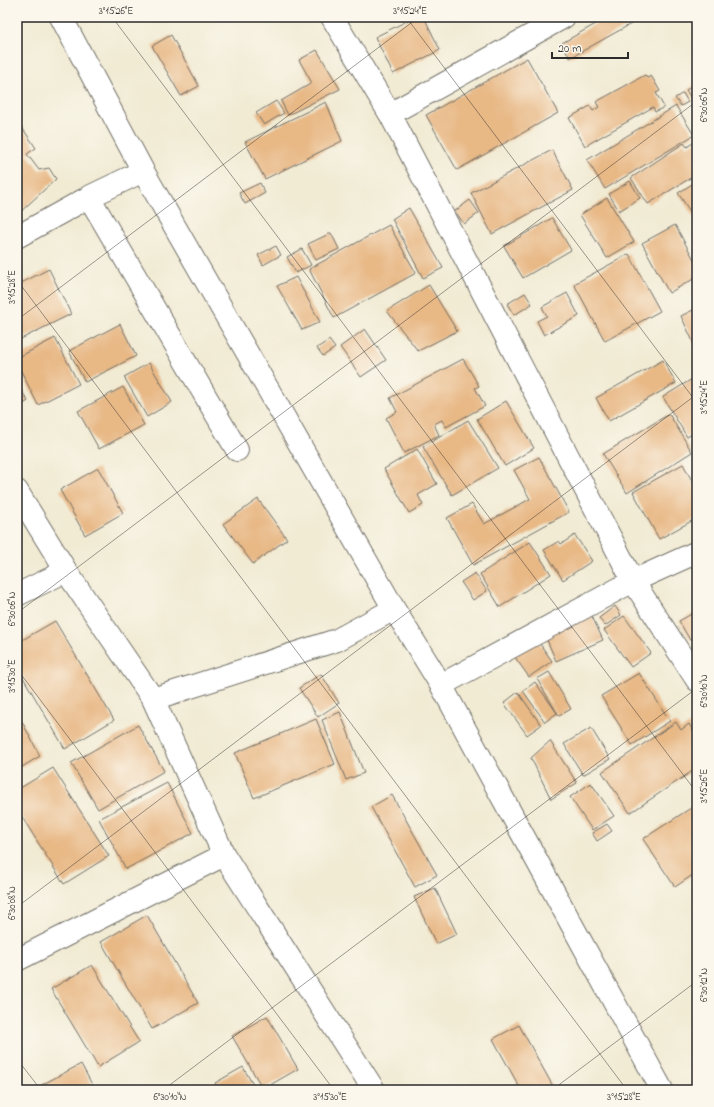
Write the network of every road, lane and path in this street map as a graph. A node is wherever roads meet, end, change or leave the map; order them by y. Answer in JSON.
{"nodes":[{"id":1,"x":61,"y":17,"type":"edge"},
{"id":2,"x":332,"y":17,"type":"edge"},
{"id":3,"x":564,"y":17,"type":"edge"},
{"id":4,"x":390,"y":114,"type":"junction"},
{"id":5,"x":143,"y":171,"type":"junction"},
{"id":6,"x":89,"y":196,"type":"junction"},
{"id":7,"x":17,"y":237,"type":"edge"},
{"id":8,"x":237,"y":450,"type":"dead end"},
{"id":9,"x":17,"y":491,"type":"edge"},
{"id":10,"x":697,"y":552,"type":"edge"},
{"id":11,"x":66,"y":571,"type":"junction"},
{"id":12,"x":633,"y":581,"type":"junction"},
{"id":13,"x":17,"y":595,"type":"edge"},
{"id":14,"x":394,"y":609,"type":"junction"},
{"id":15,"x":697,"y":680,"type":"edge"},
{"id":16,"x":441,"y":685,"type":"junction"},
{"id":17,"x":153,"y":700,"type":"junction"},
{"id":18,"x":224,"y":855,"type":"junction"},
{"id":19,"x":17,"y":960,"type":"edge"},
{"id":20,"x":374,"y":1090,"type":"edge"},
{"id":21,"x":662,"y":1090,"type":"edge"}],
"edges":[{"from":1,"to":5,"type":"street"},
{"from":2,"to":4,"type":"street"},
{"from":3,"to":4,"type":"street"},
{"from":4,"to":12,"type":"street"},
{"from":5,"to":6,"type":"street"},
{"from":5,"to":14,"type":"street"},
{"from":6,"to":7,"type":"street"},
{"from":6,"to":8,"type":"street"},
{"from":9,"to":11,"type":"street"},
{"from":10,"to":12,"type":"street"},
{"from":11,"to":13,"type":"street"},
{"from":11,"to":17,"type":"street"},
{"from":12,"to":15,"type":"street"},
{"from":12,"to":16,"type":"street"},
{"from":14,"to":16,"type":"street"},
{"from":14,"to":17,"type":"street"},
{"from":16,"to":21,"type":"street"},
{"from":17,"to":18,"type":"street"},
{"from":18,"to":19,"type":"street"},
{"from":18,"to":20,"type":"street"}]}
